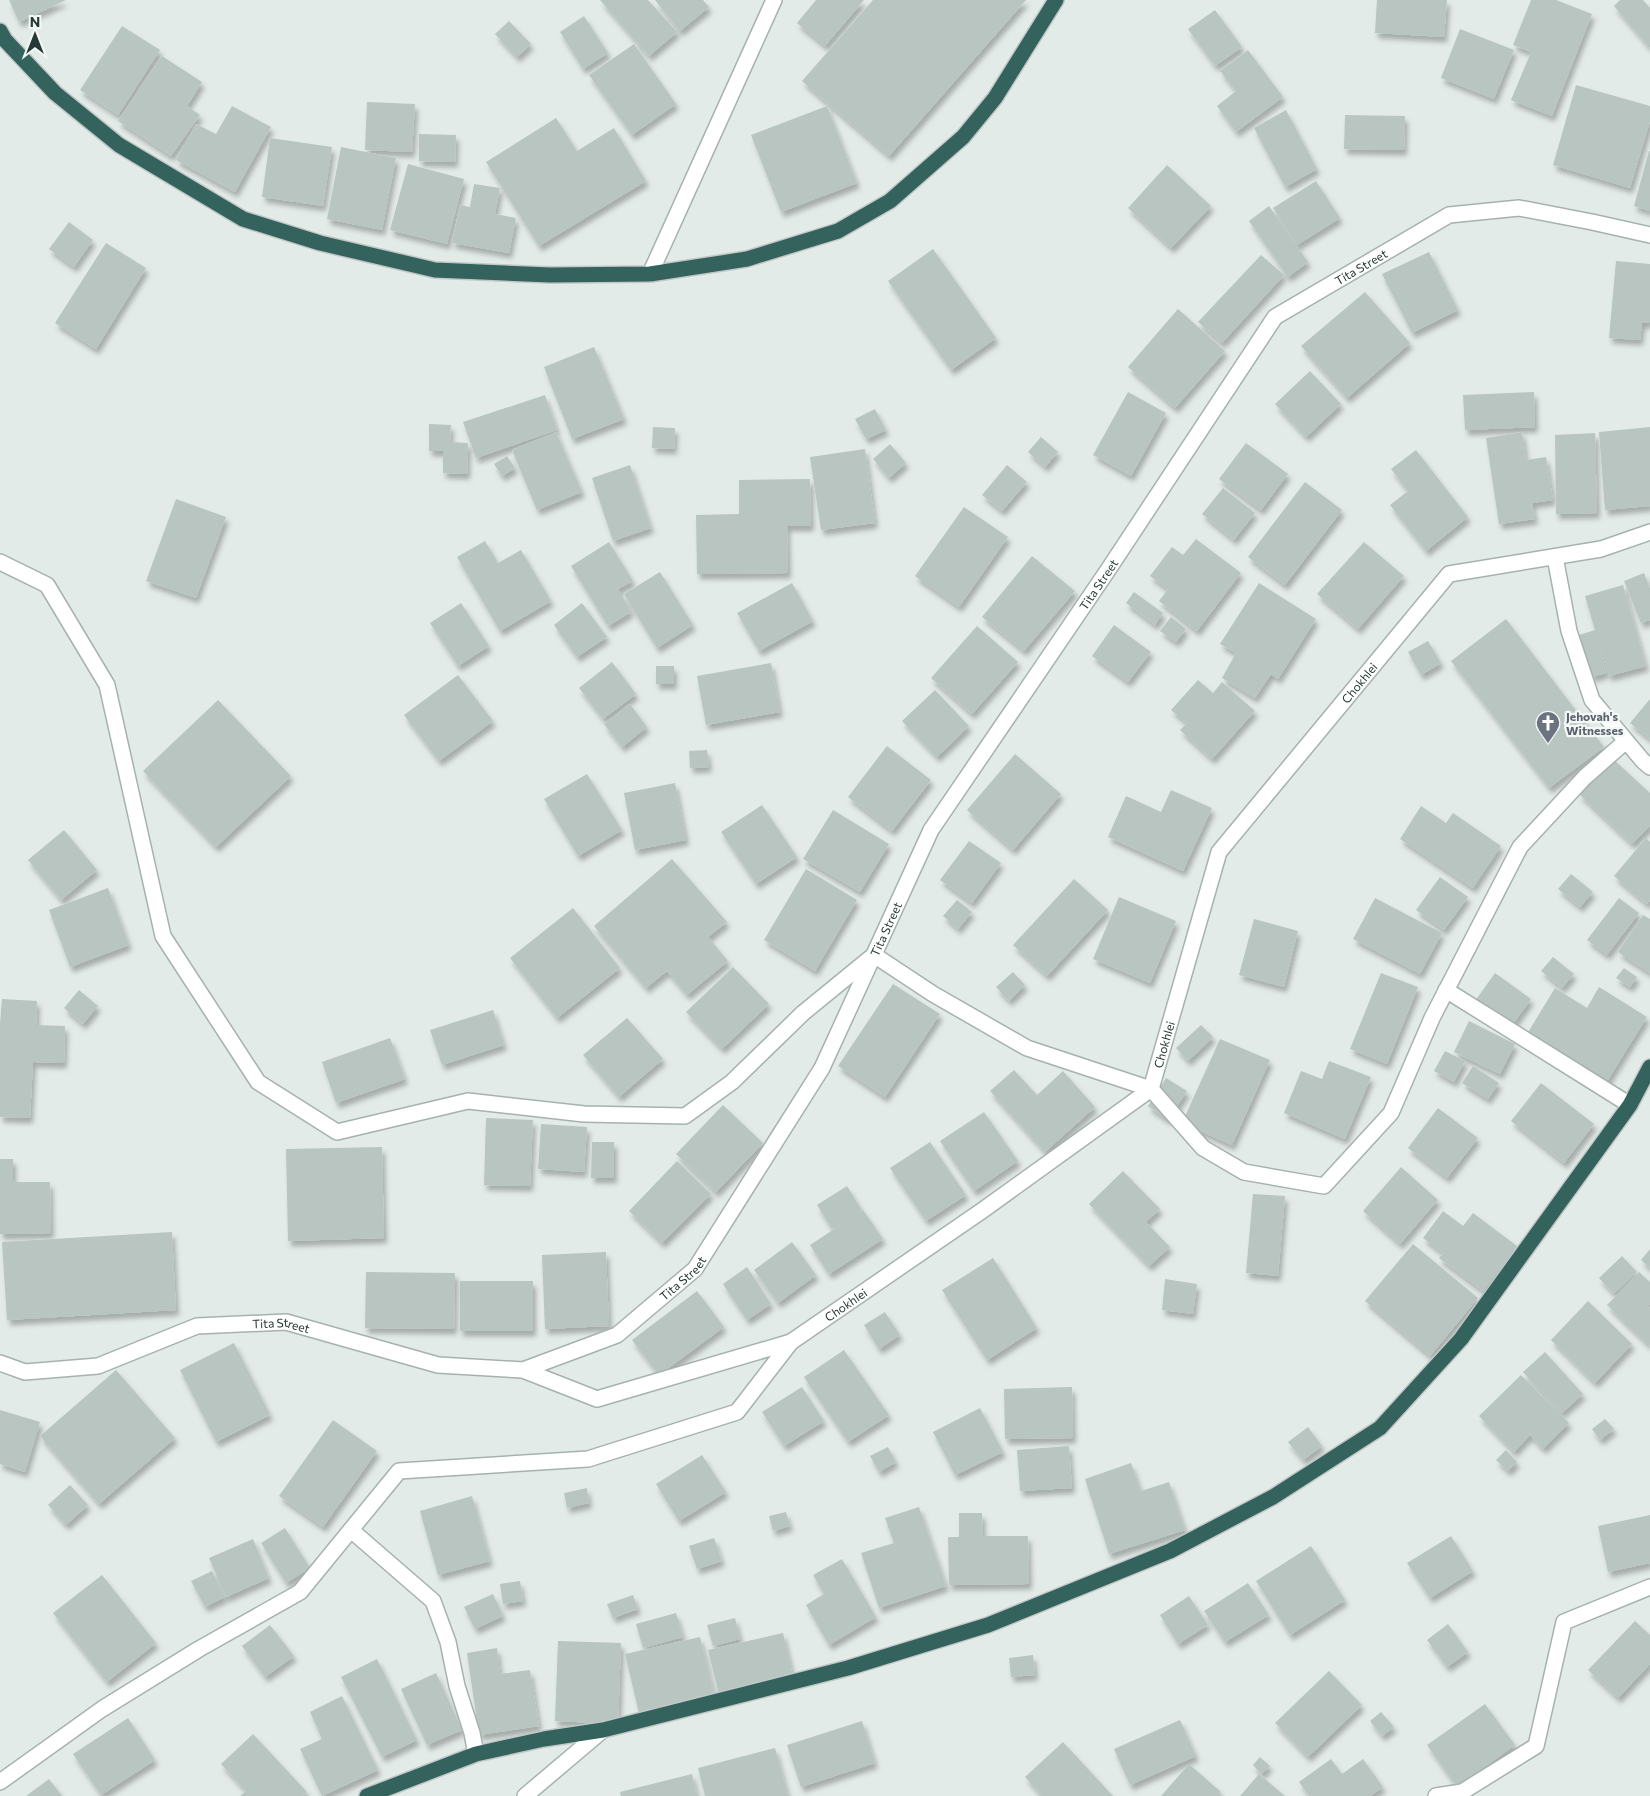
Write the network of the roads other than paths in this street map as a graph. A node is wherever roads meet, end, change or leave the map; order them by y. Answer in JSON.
{"nodes":[{"id":1,"x":774,"y":0,"type":"edge"},
{"id":2,"x":1056,"y":0,"type":"edge"},
{"id":3,"x":0,"y":31,"type":"edge"},
{"id":4,"x":1650,"y":235,"type":"edge"},
{"id":5,"x":650,"y":274,"type":"junction"},
{"id":6,"x":1650,"y":532,"type":"edge"},
{"id":7,"x":1555,"y":557,"type":"junction"},
{"id":8,"x":0,"y":562,"type":"edge"},
{"id":9,"x":1626,"y":741,"type":"junction"},
{"id":10,"x":1650,"y":767,"type":"edge"},
{"id":11,"x":874,"y":955,"type":"junction"},
{"id":12,"x":1446,"y":990,"type":"junction"},
{"id":13,"x":1650,"y":1067,"type":"edge"},
{"id":14,"x":1151,"y":1089,"type":"junction"},
{"id":15,"x":1630,"y":1105,"type":"junction"},
{"id":16,"x":791,"y":1342,"type":"junction"},
{"id":17,"x":0,"y":1363,"type":"edge"},
{"id":18,"x":523,"y":1370,"type":"junction"},
{"id":19,"x":350,"y":1530,"type":"junction"},
{"id":20,"x":1650,"y":1587,"type":"edge"},
{"id":21,"x":603,"y":1730,"type":"junction"},
{"id":22,"x":476,"y":1754,"type":"junction"},
{"id":23,"x":0,"y":1782,"type":"edge"},
{"id":24,"x":367,"y":1796,"type":"edge"},
{"id":25,"x":525,"y":1796,"type":"edge"},
{"id":26,"x":1436,"y":1796,"type":"edge"}],
"edges":[{"from":1,"to":5,"type":"street"},
{"from":2,"to":5,"type":"highway"},
{"from":3,"to":5,"type":"highway"},
{"from":4,"to":11,"type":"street","name":"Tita Street"},
{"from":6,"to":7,"type":"street","name":"Chokhlei"},
{"from":7,"to":9,"type":"street"},
{"from":7,"to":14,"type":"street","name":"Chokhlei"},
{"from":8,"to":11,"type":"street"},
{"from":9,"to":10,"type":"street"},
{"from":9,"to":12,"type":"street"},
{"from":11,"to":14,"type":"street"},
{"from":11,"to":18,"type":"street","name":"Tita Street"},
{"from":12,"to":14,"type":"street"},
{"from":12,"to":15,"type":"street"},
{"from":13,"to":15,"type":"highway"},
{"from":14,"to":16,"type":"street","name":"Chokhlei"},
{"from":15,"to":21,"type":"highway"},
{"from":16,"to":18,"type":"street","name":"Chokhlei"},
{"from":16,"to":19,"type":"street"},
{"from":17,"to":18,"type":"street","name":"Tita Street"},
{"from":19,"to":22,"type":"street"},
{"from":19,"to":23,"type":"street"},
{"from":20,"to":26,"type":"street"},
{"from":21,"to":22,"type":"highway"},
{"from":21,"to":25,"type":"street"},
{"from":22,"to":24,"type":"highway"}]}
